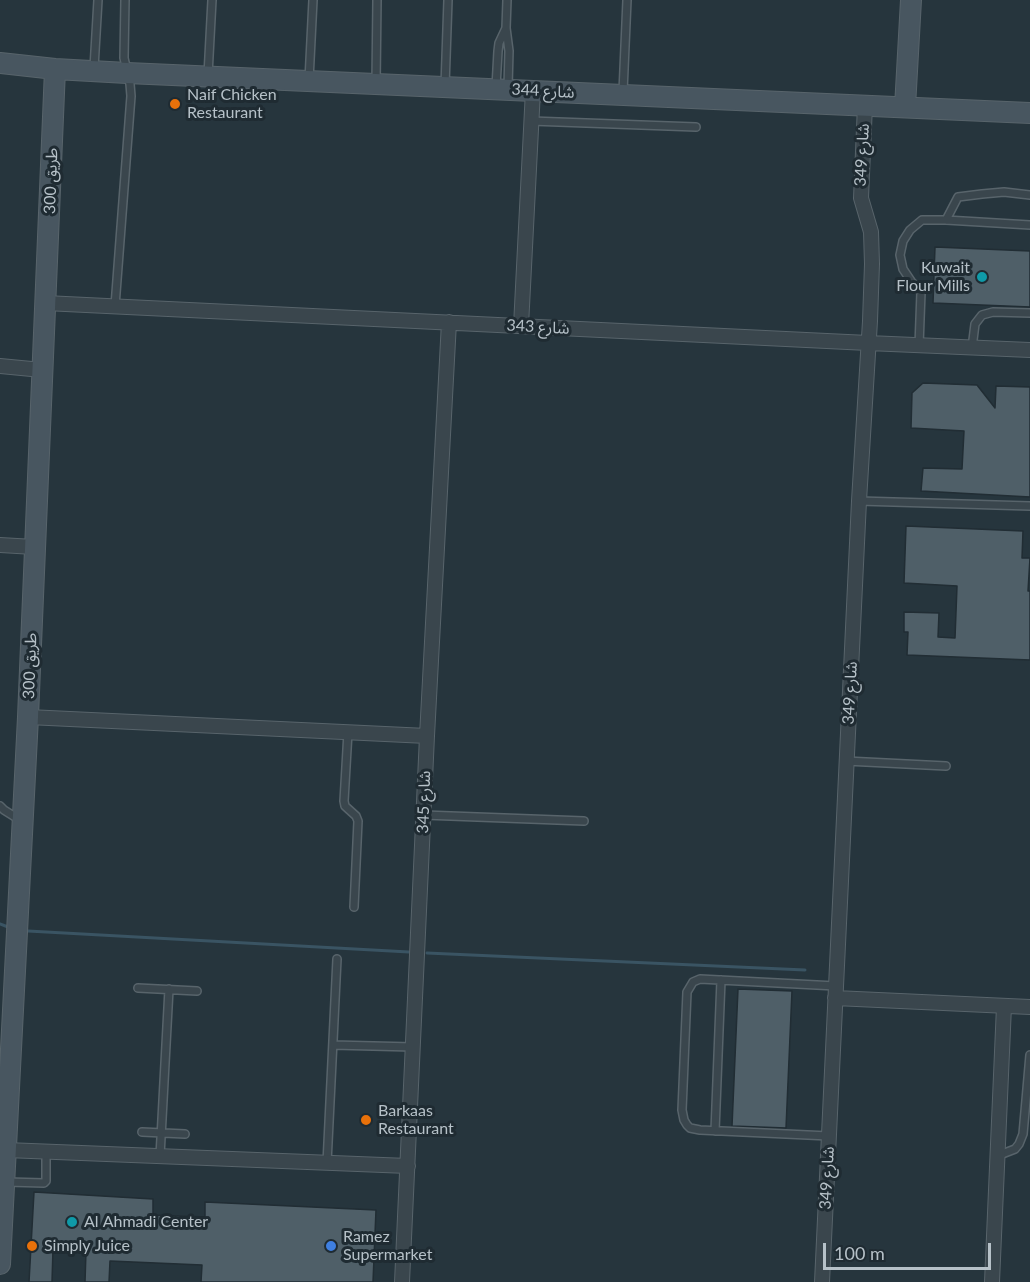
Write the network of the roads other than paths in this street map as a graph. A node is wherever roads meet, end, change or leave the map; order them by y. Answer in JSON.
{"nodes":[{"id":1,"x":98,"y":0,"type":"edge"},
{"id":2,"x":125,"y":0,"type":"edge"},
{"id":3,"x":212,"y":0,"type":"edge"},
{"id":4,"x":313,"y":0,"type":"edge"},
{"id":5,"x":377,"y":0,"type":"edge"},
{"id":6,"x":448,"y":0,"type":"edge"},
{"id":7,"x":507,"y":0,"type":"edge"},
{"id":8,"x":627,"y":0,"type":"edge"},
{"id":9,"x":911,"y":0,"type":"edge"},
{"id":10,"x":506,"y":28,"type":"junction"},
{"id":11,"x":0,"y":63,"type":"edge"},
{"id":12,"x":55,"y":69,"type":"junction"},
{"id":13,"x":93,"y":70,"type":"junction"},
{"id":14,"x":127,"y":73,"type":"junction"},
{"id":15,"x":208,"y":75,"type":"junction"},
{"id":16,"x":309,"y":80,"type":"junction"},
{"id":17,"x":376,"y":83,"type":"junction"},
{"id":18,"x":445,"y":86,"type":"junction"},
{"id":19,"x":502,"y":89,"type":"junction"},
{"id":20,"x":533,"y":90,"type":"junction"},
{"id":21,"x":622,"y":94,"type":"junction"},
{"id":22,"x":865,"y":105,"type":"junction"},
{"id":23,"x":905,"y":107,"type":"junction"},
{"id":24,"x":1030,"y":113,"type":"edge"},
{"id":25,"x":531,"y":121,"type":"junction"},
{"id":26,"x":696,"y":127,"type":"dead end"},
{"id":27,"x":1030,"y":195,"type":"edge"},
{"id":28,"x":946,"y":220,"type":"junction"},
{"id":29,"x":1030,"y":225,"type":"edge"},
{"id":30,"x":45,"y":303,"type":"junction"},
{"id":31,"x":115,"y":306,"type":"junction"},
{"id":32,"x":1030,"y":313,"type":"edge"},
{"id":33,"x":449,"y":322,"type":"junction"},
{"id":34,"x":520,"y":326,"type":"junction"},
{"id":35,"x":868,"y":343,"type":"junction"},
{"id":36,"x":919,"y":345,"type":"junction"},
{"id":37,"x":972,"y":348,"type":"junction"},
{"id":38,"x":1030,"y":350,"type":"edge"},
{"id":39,"x":0,"y":366,"type":"edge"},
{"id":40,"x":42,"y":370,"type":"junction"},
{"id":41,"x":859,"y":501,"type":"junction"},
{"id":42,"x":1030,"y":506,"type":"edge"},
{"id":43,"x":0,"y":545,"type":"edge"},
{"id":44,"x":34,"y":547,"type":"junction"},
{"id":45,"x":28,"y":717,"type":"junction"},
{"id":46,"x":348,"y":732,"type":"junction"},
{"id":47,"x":427,"y":736,"type":"junction"},
{"id":48,"x":846,"y":761,"type":"junction"},
{"id":49,"x":946,"y":766,"type":"dead end"},
{"id":50,"x":0,"y":806,"type":"edge"},
{"id":51,"x":424,"y":815,"type":"junction"},
{"id":52,"x":22,"y":821,"type":"junction"},
{"id":53,"x":584,"y":821,"type":"dead end"},
{"id":54,"x":354,"y":907,"type":"dead end"},
{"id":55,"x":337,"y":959,"type":"dead end"},
{"id":56,"x":721,"y":980,"type":"junction"},
{"id":57,"x":7,"y":986,"type":"edge"},
{"id":58,"x":138,"y":988,"type":"dead end"},
{"id":59,"x":169,"y":989,"type":"junction"},
{"id":60,"x":197,"y":991,"type":"dead end"},
{"id":61,"x":835,"y":992,"type":"junction"},
{"id":62,"x":1004,"y":1006,"type":"junction"},
{"id":63,"x":1030,"y":1008,"type":"edge"},
{"id":64,"x":333,"y":1045,"type":"junction"},
{"id":65,"x":413,"y":1047,"type":"junction"},
{"id":66,"x":1030,"y":1055,"type":"edge"},
{"id":67,"x":715,"y":1131,"type":"junction"},
{"id":68,"x":142,"y":1132,"type":"dead end"},
{"id":69,"x":161,"y":1133,"type":"junction"},
{"id":70,"x":185,"y":1134,"type":"dead end"},
{"id":71,"x":829,"y":1136,"type":"junction"},
{"id":72,"x":6,"y":1150,"type":"junction"},
{"id":73,"x":46,"y":1151,"type":"junction"},
{"id":74,"x":160,"y":1156,"type":"junction"},
{"id":75,"x":997,"y":1156,"type":"junction"},
{"id":76,"x":327,"y":1163,"type":"junction"},
{"id":77,"x":408,"y":1166,"type":"junction"},
{"id":78,"x":4,"y":1182,"type":"junction"},
{"id":79,"x":0,"y":1264,"type":"edge"},
{"id":80,"x":402,"y":1282,"type":"edge"},
{"id":81,"x":822,"y":1282,"type":"edge"},
{"id":82,"x":992,"y":1282,"type":"edge"}],
"edges":[{"from":1,"to":13,"type":"lane"},
{"from":2,"to":14,"type":"lane"},
{"from":3,"to":15,"type":"lane"},
{"from":4,"to":16,"type":"lane"},
{"from":5,"to":17,"type":"lane"},
{"from":6,"to":18,"type":"lane"},
{"from":7,"to":10,"type":"lane"},
{"from":8,"to":21,"type":"lane"},
{"from":9,"to":23,"type":"main road"},
{"from":10,"to":19,"type":"lane"},
{"from":10,"to":19,"type":"lane"},
{"from":11,"to":12,"type":"main road","name":"شارع 344"},
{"from":12,"to":13,"type":"main road","name":"شارع 344"},
{"from":12,"to":30,"type":"main road","name":"طريق 300"},
{"from":13,"to":14,"type":"main road","name":"شارع 344"},
{"from":14,"to":15,"type":"main road","name":"شارع 344"},
{"from":14,"to":31,"type":"lane"},
{"from":15,"to":16,"type":"main road","name":"شارع 344"},
{"from":16,"to":17,"type":"main road","name":"شارع 344"},
{"from":17,"to":18,"type":"main road","name":"شارع 344"},
{"from":18,"to":19,"type":"main road","name":"شارع 344"},
{"from":19,"to":20,"type":"main road","name":"شارع 344"},
{"from":20,"to":21,"type":"main road","name":"شارع 344"},
{"from":20,"to":25,"type":"street"},
{"from":21,"to":22,"type":"main road","name":"شارع 344"},
{"from":22,"to":23,"type":"main road","name":"شارع 344"},
{"from":22,"to":35,"type":"street","name":"شارع 349"},
{"from":23,"to":24,"type":"main road","name":"شارع 344"},
{"from":25,"to":26,"type":"lane"},
{"from":25,"to":34,"type":"street"},
{"from":27,"to":28,"type":"lane"},
{"from":28,"to":29,"type":"lane"},
{"from":28,"to":36,"type":"lane"},
{"from":30,"to":31,"type":"street","name":"شارع 343"},
{"from":30,"to":40,"type":"main road","name":"طريق 300"},
{"from":31,"to":33,"type":"street","name":"شارع 343"},
{"from":32,"to":37,"type":"lane"},
{"from":33,"to":34,"type":"street","name":"شارع 343"},
{"from":33,"to":47,"type":"street","name":"شارع 345"},
{"from":34,"to":35,"type":"street","name":"شارع 343"},
{"from":35,"to":36,"type":"street","name":"شارع 343"},
{"from":35,"to":41,"type":"street","name":"شارع 349"},
{"from":36,"to":37,"type":"street","name":"شارع 343"},
{"from":37,"to":38,"type":"street","name":"شارع 343"},
{"from":39,"to":40,"type":"street"},
{"from":40,"to":44,"type":"main road","name":"طريق 300"},
{"from":41,"to":42,"type":"lane"},
{"from":41,"to":48,"type":"street","name":"شارع 349"},
{"from":43,"to":44,"type":"street"},
{"from":44,"to":45,"type":"main road","name":"طريق 300"},
{"from":45,"to":46,"type":"street"},
{"from":45,"to":52,"type":"main road","name":"طريق 300"},
{"from":46,"to":47,"type":"street"},
{"from":46,"to":54,"type":"lane"},
{"from":47,"to":51,"type":"street","name":"شارع 345"},
{"from":48,"to":49,"type":"lane"},
{"from":48,"to":61,"type":"street","name":"شارع 349"},
{"from":50,"to":52,"type":"lane"},
{"from":51,"to":53,"type":"lane"},
{"from":51,"to":65,"type":"street","name":"شارع 345"},
{"from":52,"to":57,"type":"main road","name":"طريق 300"},
{"from":55,"to":64,"type":"lane"},
{"from":56,"to":61,"type":"lane"},
{"from":56,"to":67,"type":"lane"},
{"from":56,"to":67,"type":"lane"},
{"from":57,"to":72,"type":"main road","name":"طريق 300"},
{"from":58,"to":59,"type":"lane"},
{"from":59,"to":60,"type":"lane"},
{"from":59,"to":69,"type":"lane"},
{"from":61,"to":62,"type":"street"},
{"from":61,"to":71,"type":"street","name":"شارع 349"},
{"from":62,"to":63,"type":"street"},
{"from":62,"to":75,"type":"street"},
{"from":64,"to":65,"type":"lane"},
{"from":64,"to":76,"type":"lane"},
{"from":65,"to":77,"type":"street","name":"شارع 345"},
{"from":66,"to":75,"type":"lane"},
{"from":67,"to":71,"type":"lane"},
{"from":68,"to":69,"type":"lane"},
{"from":69,"to":70,"type":"lane"},
{"from":69,"to":74,"type":"lane"},
{"from":71,"to":81,"type":"street","name":"شارع 349"},
{"from":72,"to":73,"type":"street"},
{"from":72,"to":78,"type":"main road","name":"طريق 300"},
{"from":73,"to":74,"type":"street"},
{"from":73,"to":78,"type":"lane"},
{"from":74,"to":76,"type":"street"},
{"from":75,"to":82,"type":"street"},
{"from":76,"to":77,"type":"street"},
{"from":77,"to":80,"type":"street","name":"شارع 345"},
{"from":78,"to":79,"type":"main road","name":"طريق 300"}]}
